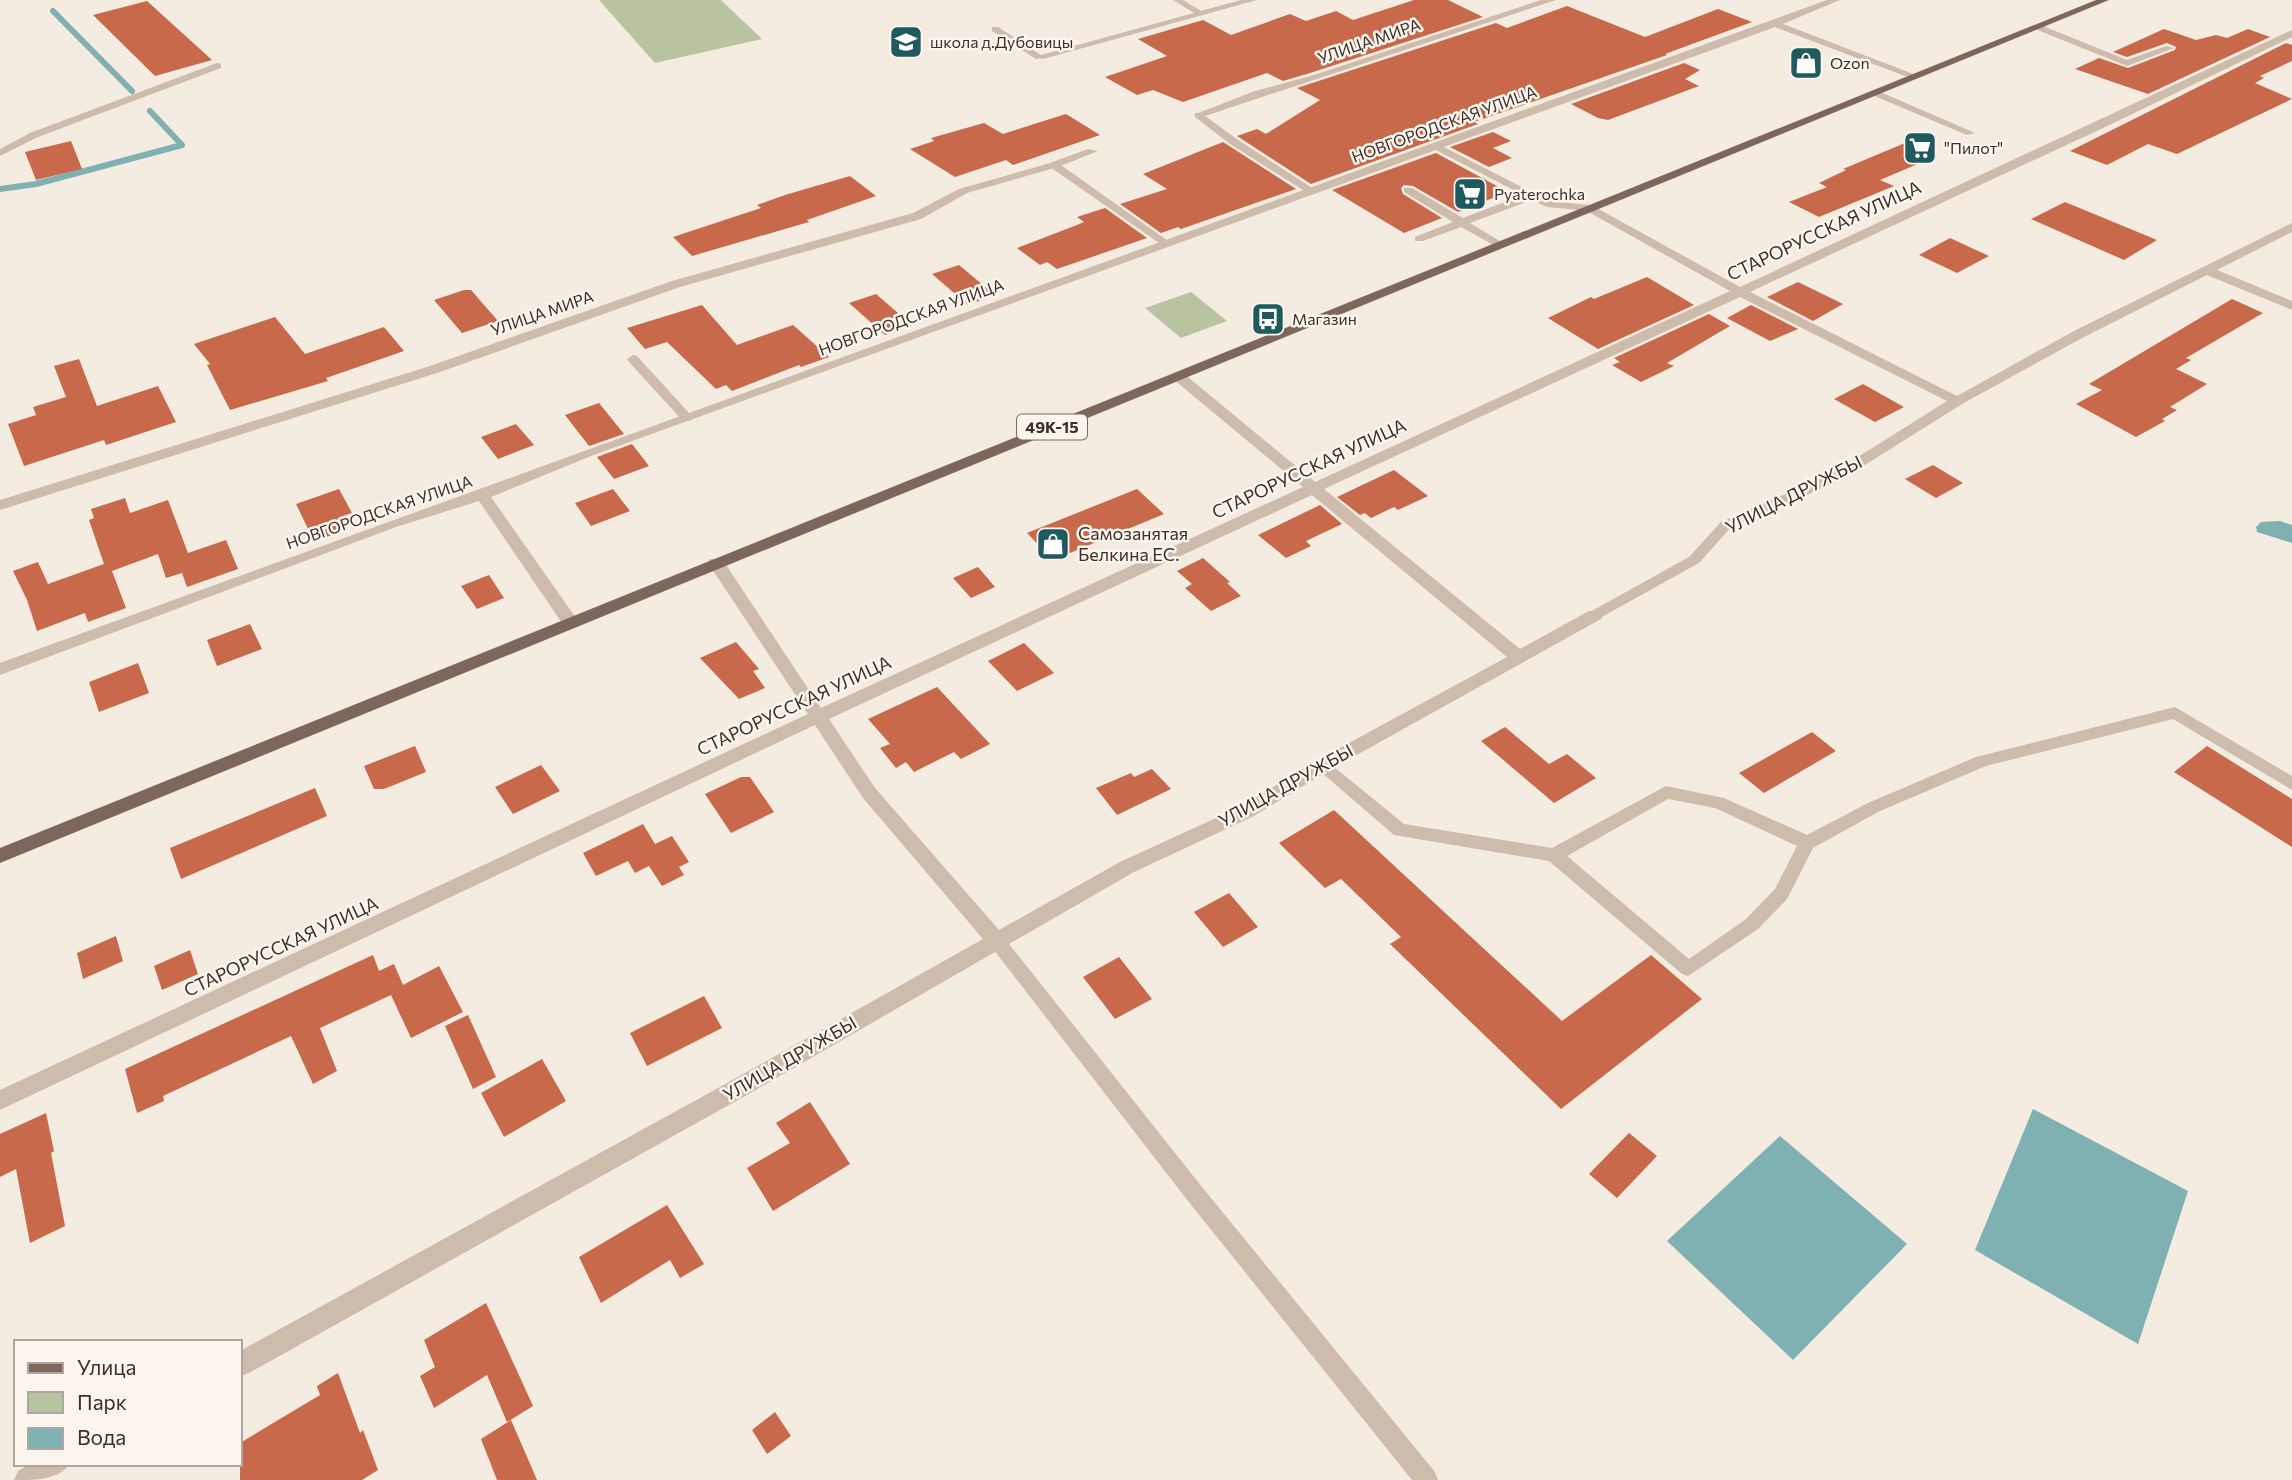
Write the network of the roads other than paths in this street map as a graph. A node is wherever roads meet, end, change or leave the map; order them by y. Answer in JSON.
{"nodes":[{"id":1,"x":1177,"y":0,"type":"edge"},
{"id":2,"x":1252,"y":0,"type":"edge"},
{"id":3,"x":1551,"y":0,"type":"edge"},
{"id":4,"x":1835,"y":0,"type":"edge"},
{"id":5,"x":2104,"y":0,"type":"edge"},
{"id":6,"x":1202,"y":14,"type":"junction"},
{"id":7,"x":1775,"y":24,"type":"junction"},
{"id":8,"x":2038,"y":27,"type":"junction"},
{"id":9,"x":995,"y":29,"type":"dead end"},
{"id":10,"x":2292,"y":33,"type":"edge"},
{"id":11,"x":2169,"y":48,"type":"dead end"},
{"id":12,"x":1039,"y":57,"type":"joint"},
{"id":13,"x":217,"y":66,"type":"dead end"},
{"id":14,"x":1916,"y":76,"type":"junction"},
{"id":15,"x":1875,"y":93,"type":"junction"},
{"id":16,"x":1198,"y":115,"type":"joint"},
{"id":17,"x":1970,"y":134,"type":"dead end"},
{"id":18,"x":1436,"y":146,"type":"junction"},
{"id":19,"x":1092,"y":151,"type":"dead end"},
{"id":20,"x":0,"y":153,"type":"edge"},
{"id":21,"x":1054,"y":165,"type":"junction"},
{"id":22,"x":1408,"y":190,"type":"dead end"},
{"id":23,"x":1312,"y":191,"type":"junction"},
{"id":24,"x":1531,"y":196,"type":"junction"},
{"id":25,"x":1589,"y":208,"type":"junction"},
{"id":26,"x":1462,"y":223,"type":"junction"},
{"id":27,"x":2292,"y":227,"type":"edge"},
{"id":28,"x":1419,"y":239,"type":"dead end"},
{"id":29,"x":1166,"y":243,"type":"junction"},
{"id":30,"x":1499,"y":245,"type":"junction"},
{"id":31,"x":2207,"y":270,"type":"junction"},
{"id":32,"x":1737,"y":292,"type":"junction"},
{"id":33,"x":2292,"y":306,"type":"edge"},
{"id":34,"x":632,"y":359,"type":"dead end"},
{"id":35,"x":1178,"y":376,"type":"junction"},
{"id":36,"x":1957,"y":401,"type":"junction"},
{"id":37,"x":687,"y":418,"type":"junction"},
{"id":38,"x":1311,"y":489,"type":"junction"},
{"id":39,"x":482,"y":495,"type":"junction"},
{"id":40,"x":0,"y":505,"type":"edge"},
{"id":41,"x":1726,"y":525,"type":"joint"},
{"id":42,"x":716,"y":563,"type":"junction"},
{"id":43,"x":1595,"y":615,"type":"joint"},
{"id":44,"x":570,"y":622,"type":"junction"},
{"id":45,"x":1518,"y":657,"type":"junction"},
{"id":46,"x":0,"y":669,"type":"edge"},
{"id":47,"x":817,"y":717,"type":"junction"},
{"id":48,"x":1322,"y":766,"type":"junction"},
{"id":49,"x":2292,"y":784,"type":"edge"},
{"id":50,"x":1807,"y":843,"type":"junction"},
{"id":51,"x":1554,"y":855,"type":"junction"},
{"id":52,"x":0,"y":856,"type":"edge"},
{"id":53,"x":996,"y":940,"type":"junction"},
{"id":54,"x":0,"y":1100,"type":"edge"},
{"id":55,"x":242,"y":1363,"type":"edge"},
{"id":56,"x":52,"y":1466,"type":"edge"},
{"id":57,"x":27,"y":1480,"type":"edge"},
{"id":58,"x":1427,"y":1480,"type":"edge"}],
"edges":[{"from":1,"to":6,"type":"lane"},
{"from":2,"to":6,"type":"street"},
{"from":3,"to":16,"type":"street","name":"УЛИЦА МИРА"},
{"from":4,"to":7,"type":"street","name":"НОВГОРОДСКАЯ УЛИЦА"},
{"from":5,"to":8,"type":"main road","number":"49К-15"},
{"from":6,"to":12,"type":"street"},
{"from":7,"to":14,"type":"lane"},
{"from":7,"to":18,"type":"street","name":"НОВГОРОДСКАЯ УЛИЦА"},
{"from":8,"to":11,"type":"lane"},
{"from":8,"to":14,"type":"main road","number":"49К-15"},
{"from":9,"to":12,"type":"lane"},
{"from":10,"to":32,"type":"street","name":"СТАРОРУССКАЯ УЛИЦА"},
{"from":13,"to":20,"type":"street"},
{"from":14,"to":15,"type":"main road","number":"49К-15"},
{"from":15,"to":17,"type":"lane"},
{"from":15,"to":25,"type":"main road","number":"49К-15"},
{"from":16,"to":23,"type":"lane"},
{"from":18,"to":23,"type":"street","name":"НОВГОРОДСКАЯ УЛИЦА"},
{"from":18,"to":24,"type":"lane"},
{"from":19,"to":21,"type":"street","name":"УЛИЦА МИРА"},
{"from":21,"to":29,"type":"lane"},
{"from":21,"to":40,"type":"street","name":"УЛИЦА МИРА"},
{"from":22,"to":26,"type":"lane"},
{"from":23,"to":29,"type":"street","name":"НОВГОРОДСКАЯ УЛИЦА"},
{"from":24,"to":25,"type":"lane"},
{"from":24,"to":26,"type":"lane"},
{"from":25,"to":30,"type":"main road","number":"49К-15"},
{"from":25,"to":32,"type":"street"},
{"from":26,"to":28,"type":"lane"},
{"from":26,"to":30,"type":"lane"},
{"from":27,"to":31,"type":"street","name":"УЛИЦА ДРУЖБЫ"},
{"from":29,"to":37,"type":"street","name":"НОВГОРОДСКАЯ УЛИЦА"},
{"from":30,"to":35,"type":"main road","number":"49К-15"},
{"from":31,"to":33,"type":"street"},
{"from":31,"to":36,"type":"street","name":"УЛИЦА ДРУЖБЫ"},
{"from":32,"to":36,"type":"street"},
{"from":32,"to":38,"type":"street","name":"СТАРОРУССКАЯ УЛИЦА"},
{"from":34,"to":37,"type":"lane"},
{"from":35,"to":38,"type":"street"},
{"from":35,"to":42,"type":"main road","number":"49К-15"},
{"from":36,"to":41,"type":"street","name":"УЛИЦА ДРУЖБЫ"},
{"from":37,"to":39,"type":"street","name":"НОВГОРОДСКАЯ УЛИЦА"},
{"from":38,"to":45,"type":"street"},
{"from":38,"to":47,"type":"street","name":"СТАРОРУССКАЯ УЛИЦА"},
{"from":39,"to":44,"type":"street"},
{"from":39,"to":46,"type":"street","name":"НОВГОРОДСКАЯ УЛИЦА"},
{"from":41,"to":43,"type":"lane","name":"УЛИЦА ДРУЖБЫ"},
{"from":42,"to":44,"type":"main road","number":"49К-15"},
{"from":42,"to":47,"type":"street"},
{"from":43,"to":45,"type":"street","name":"УЛИЦА ДРУЖБЫ"},
{"from":44,"to":52,"type":"main road","number":"49К-15"},
{"from":45,"to":48,"type":"street","name":"УЛИЦА ДРУЖБЫ"},
{"from":47,"to":53,"type":"street"},
{"from":47,"to":54,"type":"street","name":"СТАРОРУССКАЯ УЛИЦА"},
{"from":48,"to":51,"type":"lane"},
{"from":48,"to":53,"type":"street","name":"УЛИЦА ДРУЖБЫ"},
{"from":49,"to":50,"type":"lane"},
{"from":50,"to":51,"type":"lane"},
{"from":50,"to":51,"type":"lane"},
{"from":53,"to":55,"type":"street","name":"УЛИЦА ДРУЖБЫ"},
{"from":53,"to":58,"type":"lane"},
{"from":56,"to":57,"type":"street"}]}
